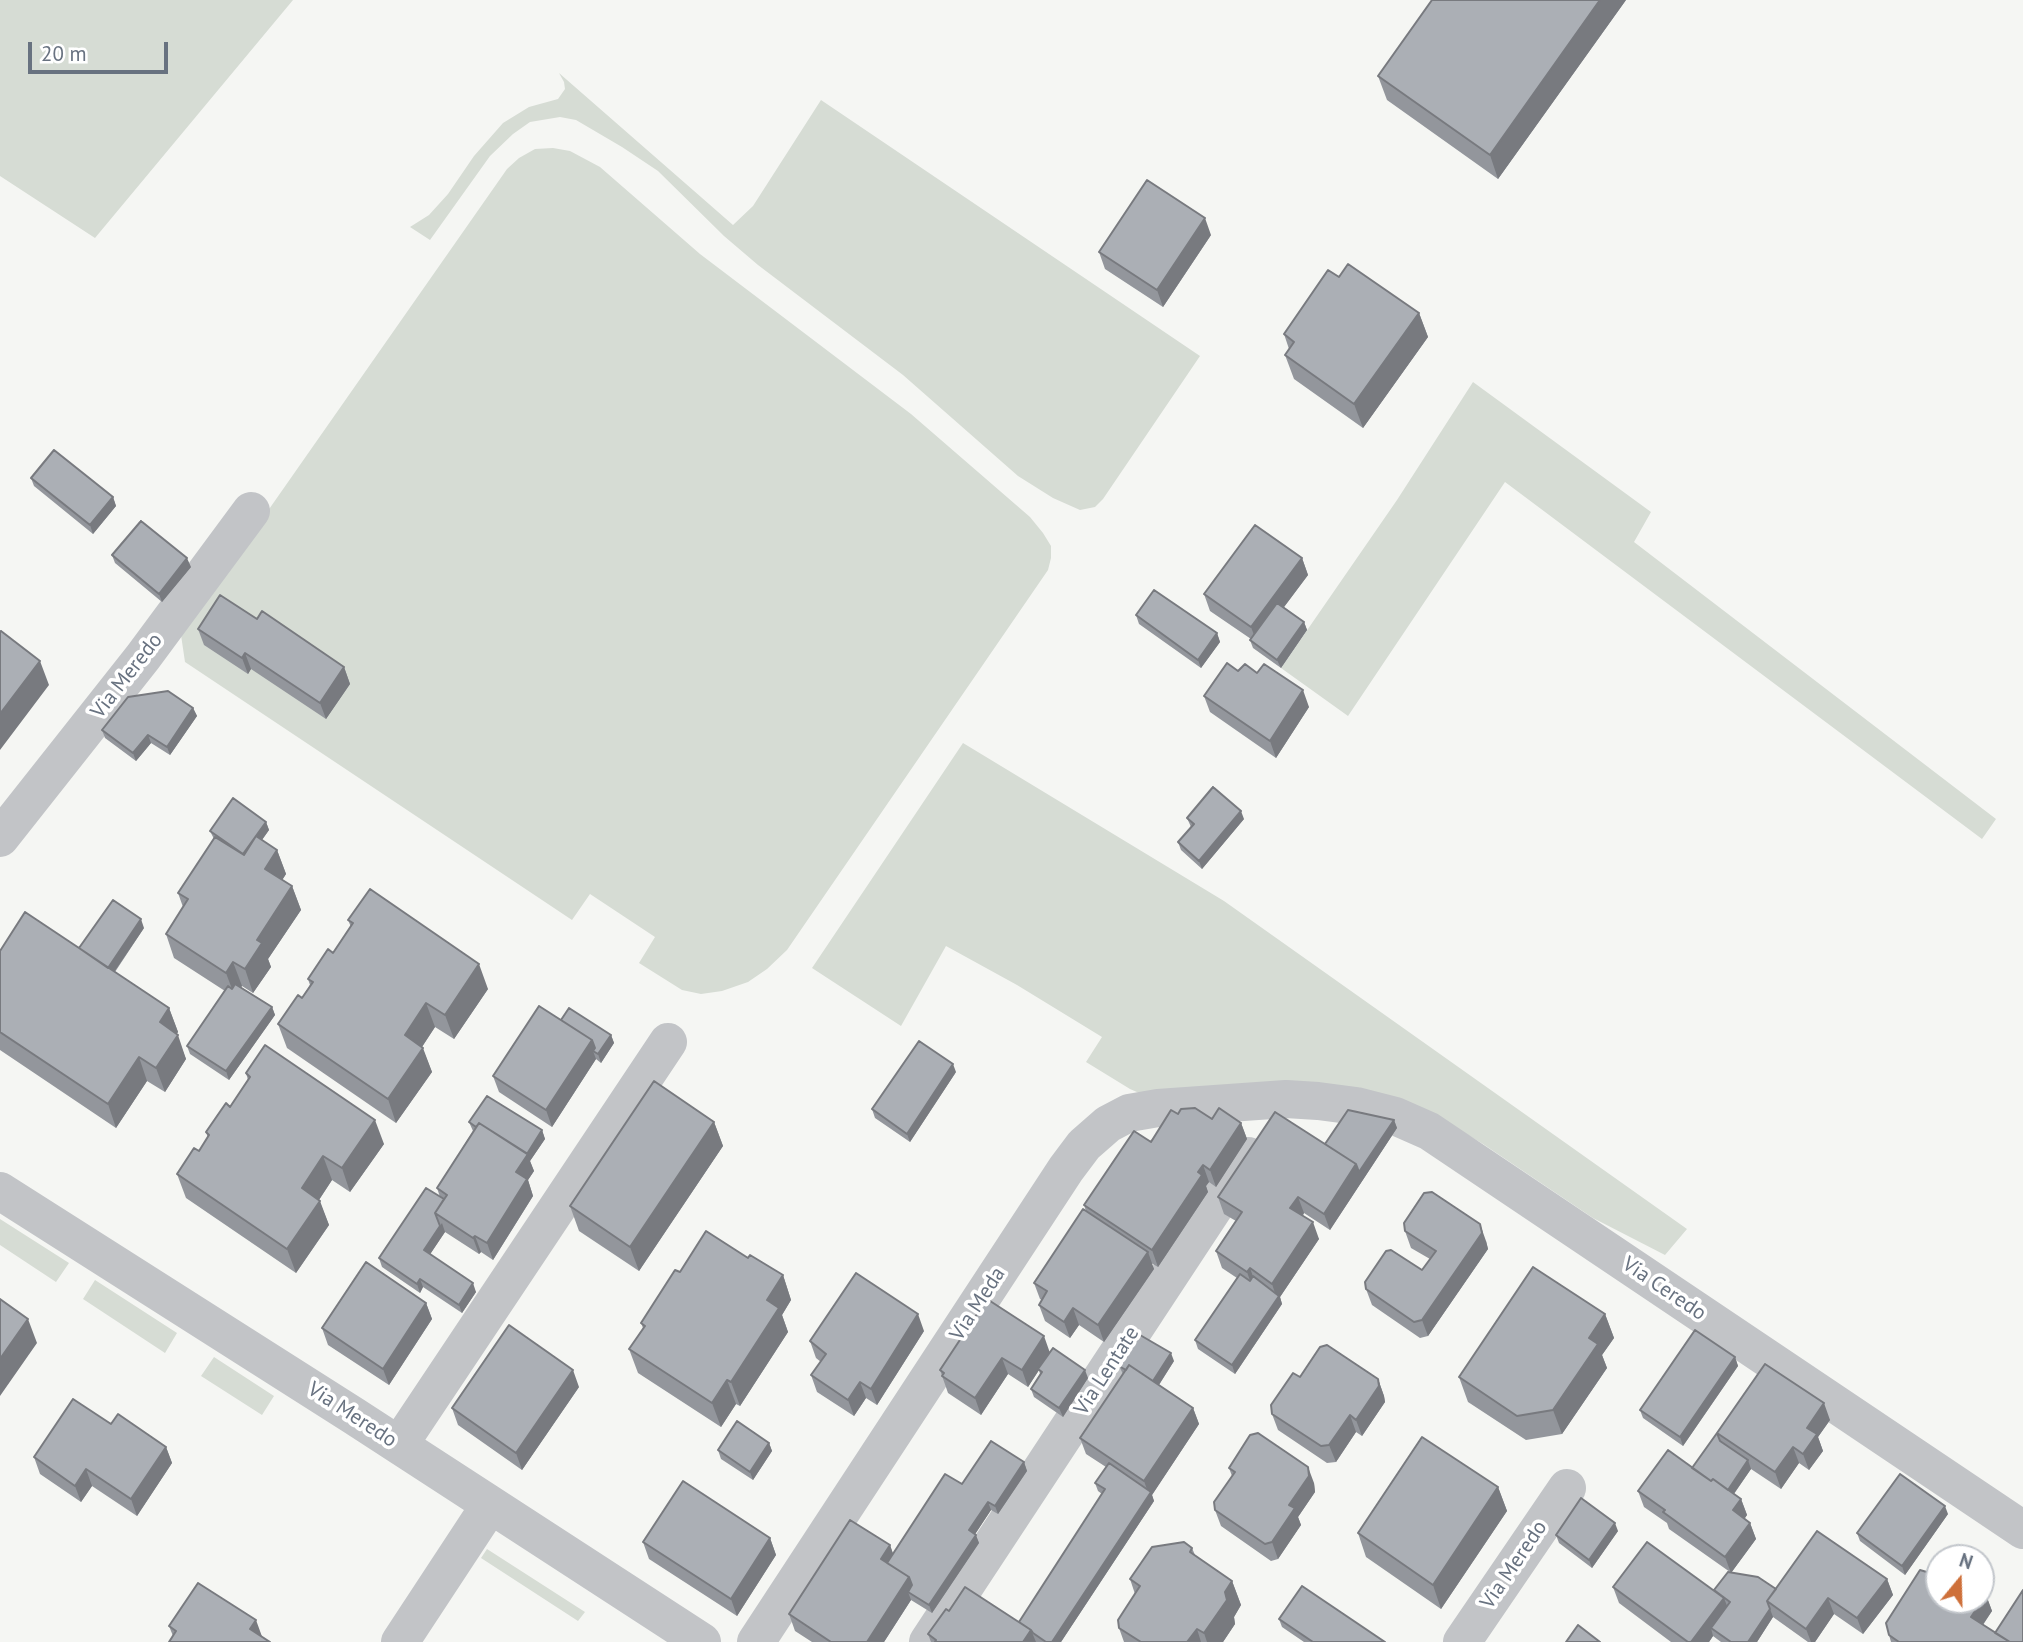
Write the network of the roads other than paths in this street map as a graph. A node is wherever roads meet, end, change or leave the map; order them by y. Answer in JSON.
{"nodes":[{"id":1,"x":251,"y":511,"type":"dead end"},
{"id":2,"x":0,"y":838,"type":"edge"},
{"id":3,"x":668,"y":1042,"type":"dead end"},
{"id":4,"x":1286,"y":1099,"type":"junction"},
{"id":5,"x":0,"y":1191,"type":"edge"},
{"id":6,"x":399,"y":1445,"type":"junction"},
{"id":7,"x":1567,"y":1488,"type":"dead end"},
{"id":8,"x":490,"y":1505,"type":"junction"},
{"id":9,"x":2023,"y":1530,"type":"edge"},
{"id":10,"x":400,"y":1642,"type":"edge"},
{"id":11,"x":702,"y":1642,"type":"edge"},
{"id":12,"x":756,"y":1642,"type":"edge"},
{"id":13,"x":928,"y":1642,"type":"edge"},
{"id":14,"x":1462,"y":1642,"type":"edge"}],
"edges":[{"from":1,"to":2,"type":"street","name":"Via Meredo"},
{"from":3,"to":6,"type":"street"},
{"from":4,"to":9,"type":"street","name":"Via Ceredo"},
{"from":4,"to":12,"type":"street","name":"Via Meda"},
{"from":4,"to":13,"type":"street","name":"Via Lentate"},
{"from":5,"to":6,"type":"street","name":"Via Meredo"},
{"from":6,"to":8,"type":"street","name":"Via Meredo"},
{"from":7,"to":14,"type":"street","name":"Via Meredo"},
{"from":8,"to":10,"type":"street"},
{"from":8,"to":11,"type":"street","name":"Via Meredo"}]}
